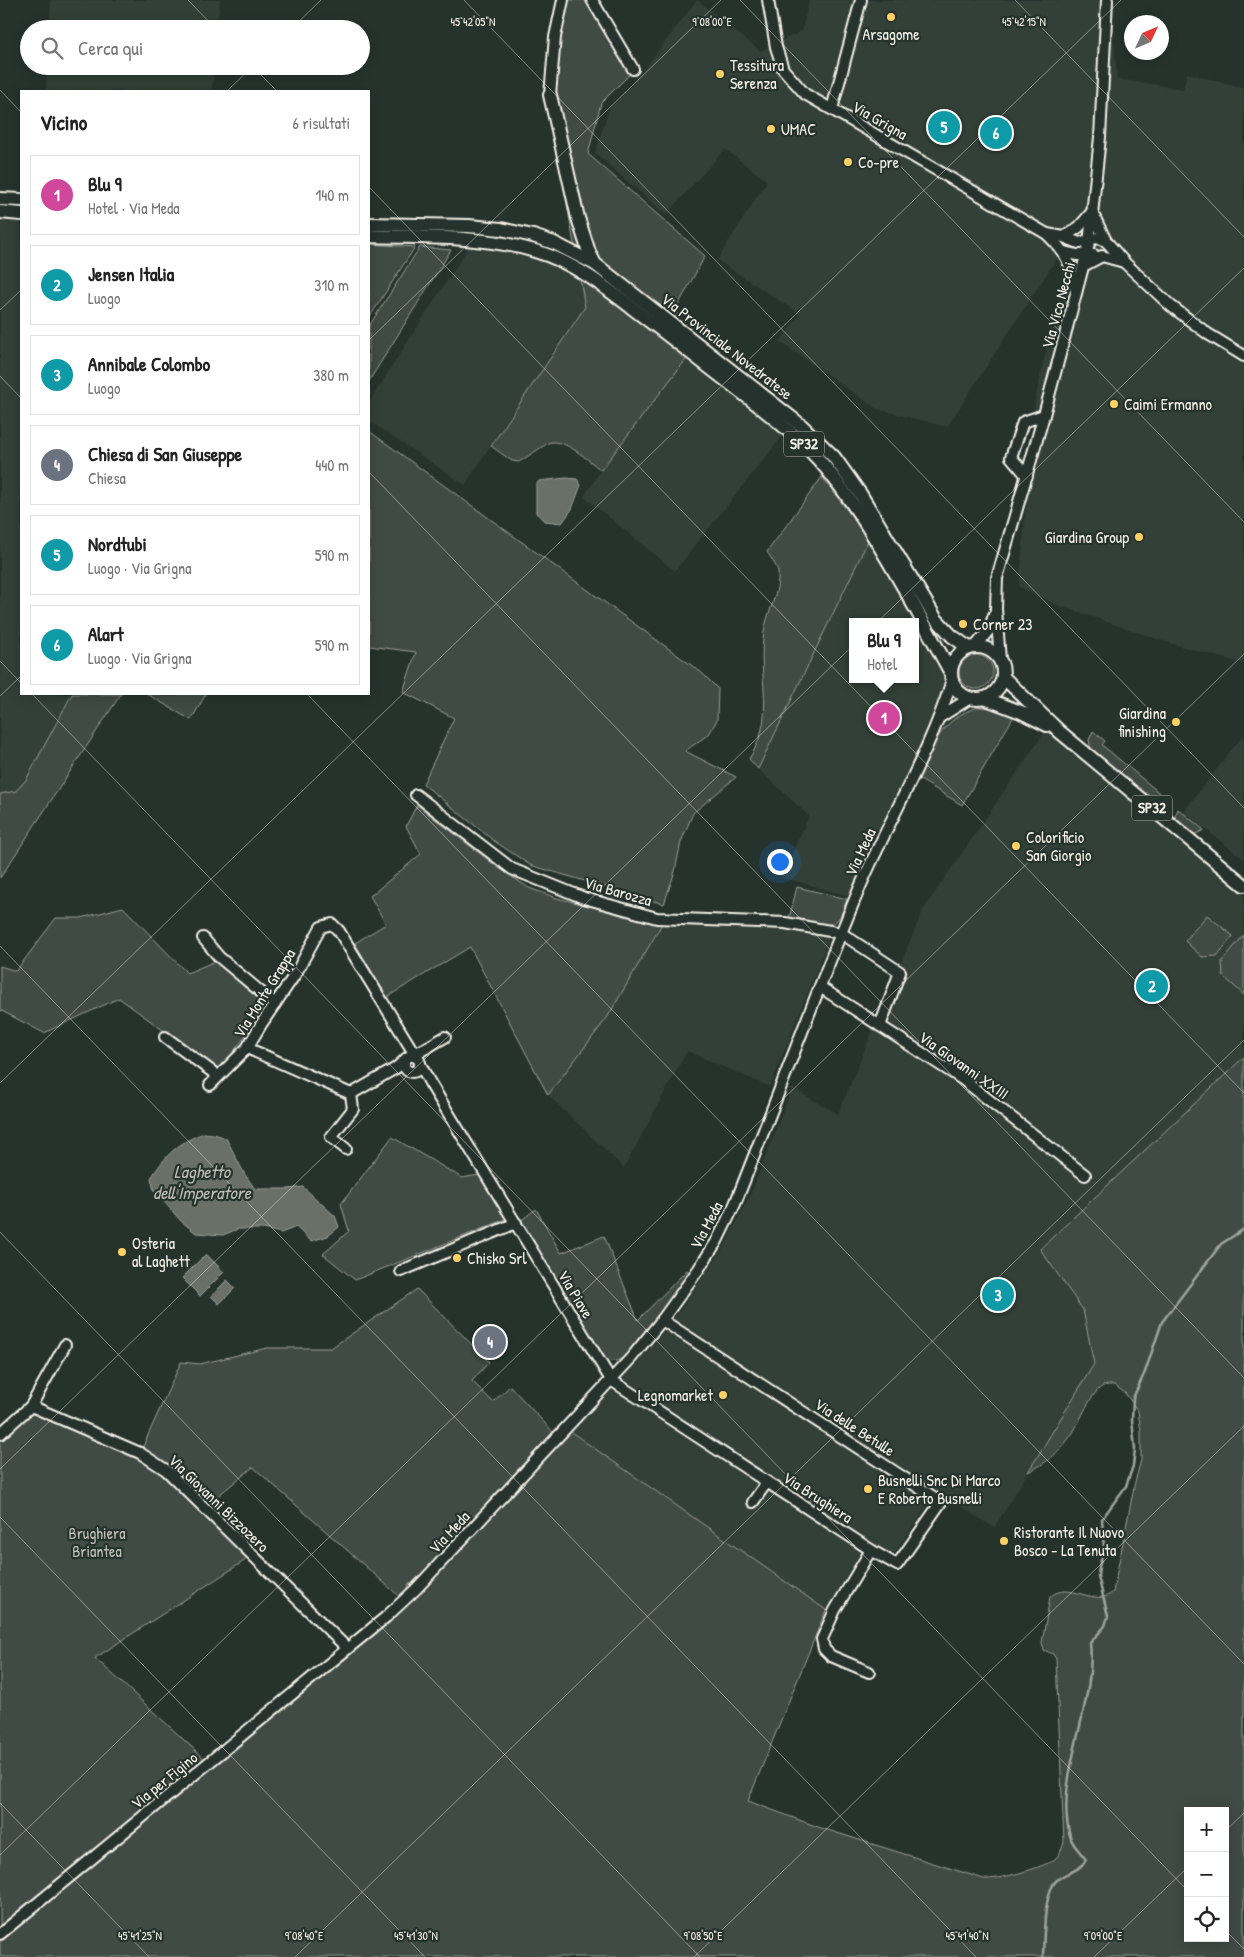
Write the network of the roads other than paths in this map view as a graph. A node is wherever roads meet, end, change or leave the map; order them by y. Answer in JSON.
{"nodes":[{"id":1,"x":563,"y":0,"type":"edge"},
{"id":2,"x":592,"y":0,"type":"edge"},
{"id":3,"x":768,"y":0,"type":"edge"},
{"id":4,"x":861,"y":0,"type":"edge"},
{"id":5,"x":1107,"y":0,"type":"edge"},
{"id":6,"x":633,"y":68,"type":"dead end"},
{"id":7,"x":550,"y":95,"type":"joint"},
{"id":8,"x":832,"y":109,"type":"junction"},
{"id":9,"x":0,"y":198,"type":"edge"},
{"id":10,"x":20,"y":200,"type":"edge"},
{"id":11,"x":0,"y":212,"type":"edge"},
{"id":12,"x":1092,"y":212,"type":"junction"},
{"id":13,"x":20,"y":214,"type":"edge"},
{"id":14,"x":370,"y":224,"type":"edge"},
{"id":15,"x":1047,"y":234,"type":"junction"},
{"id":16,"x":370,"y":236,"type":"edge"},
{"id":17,"x":1064,"y":237,"type":"junction"},
{"id":18,"x":1090,"y":239,"type":"junction"},
{"id":19,"x":1106,"y":241,"type":"junction"},
{"id":20,"x":1079,"y":243,"type":"junction"},
{"id":21,"x":1065,"y":252,"type":"junction"},
{"id":22,"x":1086,"y":259,"type":"junction"},
{"id":23,"x":1125,"y":263,"type":"junction"},
{"id":24,"x":595,"y":264,"type":"junction"},
{"id":25,"x":1077,"y":296,"type":"junction"},
{"id":26,"x":1244,"y":356,"type":"edge"},
{"id":27,"x":1044,"y":415,"type":"junction"},
{"id":28,"x":1027,"y":476,"type":"junction"},
{"id":29,"x":996,"y":609,"type":"junction"},
{"id":30,"x":972,"y":647,"type":"junction"},
{"id":31,"x":1000,"y":660,"type":"junction"},
{"id":32,"x":951,"y":676,"type":"junction"},
{"id":33,"x":1003,"y":677,"type":"junction"},
{"id":34,"x":970,"y":698,"type":"junction"},
{"id":35,"x":984,"y":698,"type":"junction"},
{"id":36,"x":940,"y":717,"type":"junction"},
{"id":37,"x":1060,"y":732,"type":"junction"},
{"id":38,"x":416,"y":795,"type":"dead end"},
{"id":39,"x":1244,"y":885,"type":"edge"},
{"id":40,"x":841,"y":933,"type":"junction"},
{"id":41,"x":203,"y":938,"type":"dead end"},
{"id":42,"x":820,"y":987,"type":"junction"},
{"id":43,"x":275,"y":1004,"type":"junction"},
{"id":44,"x":880,"y":1026,"type":"junction"},
{"id":45,"x":165,"y":1037,"type":"dead end"},
{"id":46,"x":445,"y":1037,"type":"dead end"},
{"id":47,"x":247,"y":1048,"type":"junction"},
{"id":48,"x":410,"y":1062,"type":"junction"},
{"id":49,"x":218,"y":1076,"type":"junction"},
{"id":50,"x":210,"y":1084,"type":"dead end"},
{"id":51,"x":351,"y":1094,"type":"junction"},
{"id":52,"x":346,"y":1149,"type":"dead end"},
{"id":53,"x":1085,"y":1175,"type":"dead end"},
{"id":54,"x":516,"y":1223,"type":"junction"},
{"id":55,"x":401,"y":1271,"type":"dead end"},
{"id":56,"x":662,"y":1320,"type":"junction"},
{"id":57,"x":65,"y":1345,"type":"dead end"},
{"id":58,"x":611,"y":1380,"type":"junction"},
{"id":59,"x":31,"y":1406,"type":"junction"},
{"id":60,"x":0,"y":1434,"type":"edge"},
{"id":61,"x":767,"y":1482,"type":"junction"},
{"id":62,"x":754,"y":1502,"type":"dead end"},
{"id":63,"x":871,"y":1550,"type":"junction"},
{"id":64,"x":347,"y":1648,"type":"junction"},
{"id":65,"x":869,"y":1672,"type":"dead end"},
{"id":66,"x":0,"y":1934,"type":"edge"}],
"edges":[{"from":1,"to":7,"type":"street"},
{"from":2,"to":6,"type":"street"},
{"from":3,"to":8,"type":"street","name":"Via Grigna"},
{"from":4,"to":8,"type":"street"},
{"from":5,"to":12,"type":"street","name":"Via Vico Necchi"},
{"from":7,"to":24,"type":"main road"},
{"from":8,"to":15,"type":"street","name":"Via Grigna"},
{"from":9,"to":10,"type":"main road"},
{"from":11,"to":13,"type":"main road"},
{"from":12,"to":17,"type":"street"},
{"from":12,"to":18,"type":"street","name":"Via Vico Necchi"},
{"from":12,"to":19,"type":"street"},
{"from":14,"to":24,"type":"main road","name":"Via Provinciale Novedratese","number":"SP32"},
{"from":15,"to":17,"type":"street"},
{"from":15,"to":21,"type":"street","name":"Via Grigna"},
{"from":16,"to":32,"type":"main road","name":"Via Provinciale Novedratese","number":"SP32"},
{"from":17,"to":20,"type":"street"},
{"from":18,"to":19,"type":"street"},
{"from":18,"to":20,"type":"street"},
{"from":18,"to":22,"type":"street","name":"Via Vico Necchi"},
{"from":19,"to":23,"type":"street"},
{"from":20,"to":22,"type":"street"},
{"from":21,"to":22,"type":"street"},
{"from":21,"to":25,"type":"street","name":"Via Grigna"},
{"from":22,"to":23,"type":"street"},
{"from":22,"to":25,"type":"street","name":"Via Vico Necchi"},
{"from":23,"to":26,"type":"street"},
{"from":24,"to":30,"type":"main road","name":"Via Provinciale Novedratese","number":"SP32"},
{"from":25,"to":27,"type":"street","name":"Via Vico Necchi"},
{"from":27,"to":28,"type":"street","name":"Via Vico Necchi"},
{"from":27,"to":28,"type":"street"},
{"from":28,"to":29,"type":"street","name":"Via Vico Necchi"},
{"from":29,"to":30,"type":"street","name":"Via Vico Necchi"},
{"from":29,"to":31,"type":"street","name":"Via Vico Necchi"},
{"from":30,"to":31,"type":"main road"},
{"from":30,"to":32,"type":"main road"},
{"from":31,"to":33,"type":"main road"},
{"from":32,"to":34,"type":"main road"},
{"from":32,"to":36,"type":"street","name":"Via Meda"},
{"from":33,"to":35,"type":"main road"},
{"from":33,"to":37,"type":"main road","number":"SP32"},
{"from":34,"to":35,"type":"main road"},
{"from":34,"to":36,"type":"street"},
{"from":35,"to":37,"type":"main road","number":"SP32"},
{"from":36,"to":40,"type":"street","name":"Via Meda"},
{"from":37,"to":39,"type":"main road","number":"SP32"},
{"from":38,"to":40,"type":"street","name":"Via Barozza"},
{"from":40,"to":42,"type":"street","name":"Via Meda"},
{"from":40,"to":44,"type":"street"},
{"from":41,"to":43,"type":"street"},
{"from":42,"to":44,"type":"street","name":"Via Giovanni XXIII"},
{"from":42,"to":56,"type":"street","name":"Via Meda"},
{"from":43,"to":47,"type":"street","name":"Via Monte Grappa"},
{"from":43,"to":48,"type":"street","name":"Via Monte Grappa"},
{"from":44,"to":53,"type":"street","name":"Via Giovanni XXIII"},
{"from":45,"to":49,"type":"street"},
{"from":46,"to":48,"type":"street"},
{"from":47,"to":49,"type":"street","name":"Via Monte Grappa"},
{"from":47,"to":51,"type":"street"},
{"from":48,"to":51,"type":"street"},
{"from":48,"to":54,"type":"street","name":"Via Piave"},
{"from":49,"to":50,"type":"street","name":"Via Monte Grappa"},
{"from":51,"to":52,"type":"street"},
{"from":54,"to":55,"type":"street"},
{"from":54,"to":58,"type":"street","name":"Via Piave"},
{"from":56,"to":58,"type":"street","name":"Via Meda"},
{"from":56,"to":63,"type":"street","name":"Via delle Betulle"},
{"from":57,"to":59,"type":"street"},
{"from":58,"to":61,"type":"street","name":"Via Brughiera"},
{"from":58,"to":64,"type":"street","name":"Via Meda"},
{"from":59,"to":60,"type":"street"},
{"from":59,"to":64,"type":"street","name":"Via Giovanni Bizzozero"},
{"from":61,"to":62,"type":"street"},
{"from":61,"to":63,"type":"street","name":"Via Brughiera"},
{"from":63,"to":65,"type":"street"},
{"from":64,"to":66,"type":"street","name":"Via per Figino"}]}
